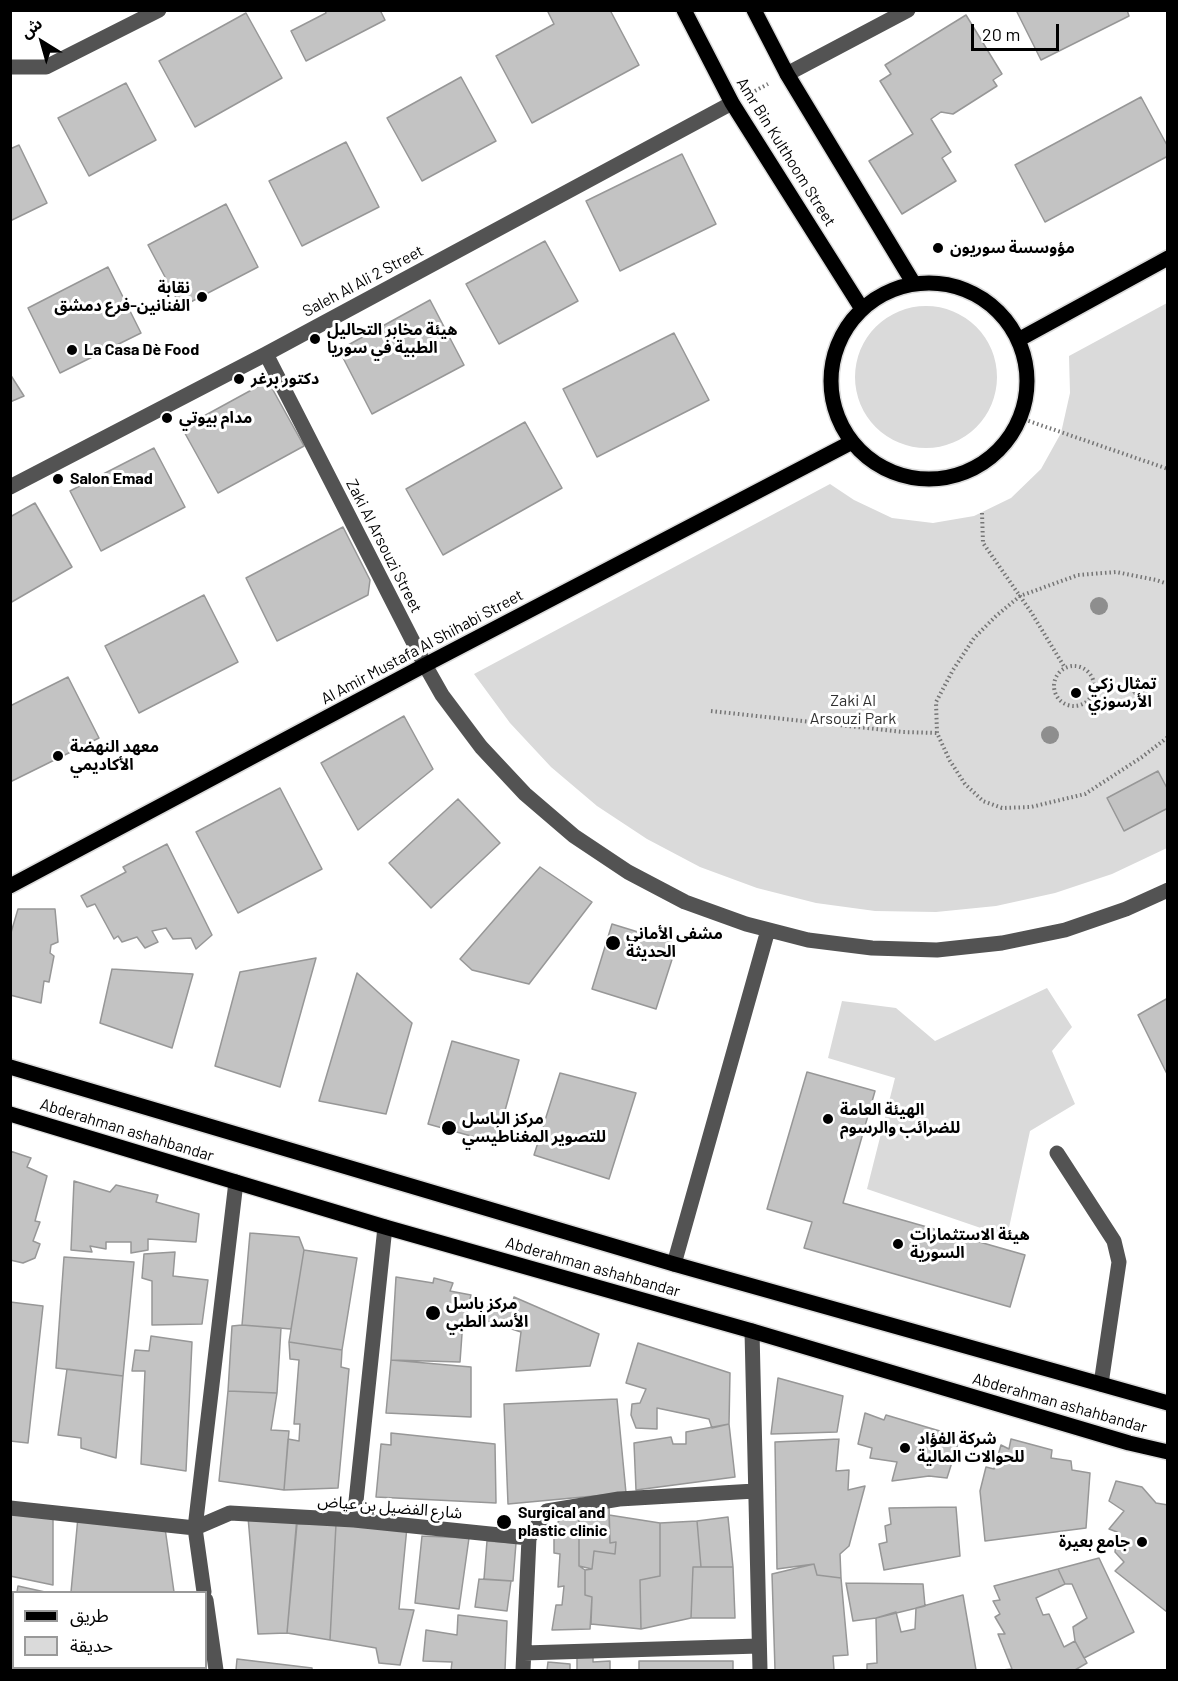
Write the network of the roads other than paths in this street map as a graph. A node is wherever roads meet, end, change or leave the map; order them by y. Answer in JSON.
{"nodes":[{"id":1,"x":159,"y":10,"type":"edge"},
{"id":2,"x":684,"y":10,"type":"edge"},
{"id":3,"x":754,"y":10,"type":"edge"},
{"id":4,"x":908,"y":10,"type":"edge"},
{"id":5,"x":10,"y":67,"type":"edge"},
{"id":6,"x":787,"y":74,"type":"junction"},
{"id":7,"x":732,"y":103,"type":"junction"},
{"id":8,"x":1167,"y":258,"type":"edge"},
{"id":9,"x":914,"y":284,"type":"junction"},
{"id":10,"x":862,"y":309,"type":"junction"},
{"id":11,"x":1018,"y":340,"type":"junction"},
{"id":12,"x":266,"y":354,"type":"junction"},
{"id":13,"x":852,"y":442,"type":"junction"},
{"id":14,"x":10,"y":487,"type":"edge"},
{"id":15,"x":425,"y":665,"type":"junction"},
{"id":16,"x":10,"y":886,"type":"edge"},
{"id":17,"x":1167,"y":890,"type":"edge"},
{"id":18,"x":768,"y":930,"type":"junction"},
{"id":19,"x":10,"y":1067,"type":"edge"},
{"id":20,"x":10,"y":1114,"type":"edge"},
{"id":21,"x":1057,"y":1153,"type":"dead end"},
{"id":22,"x":236,"y":1182,"type":"junction"},
{"id":23,"x":385,"y":1227,"type":"junction"},
{"id":24,"x":674,"y":1264,"type":"junction"},
{"id":25,"x":752,"y":1331,"type":"junction"},
{"id":26,"x":1101,"y":1384,"type":"junction"},
{"id":27,"x":1167,"y":1403,"type":"edge"},
{"id":28,"x":1167,"y":1452,"type":"edge"},
{"id":29,"x":754,"y":1491,"type":"junction"},
{"id":30,"x":10,"y":1508,"type":"edge"},
{"id":31,"x":354,"y":1520,"type":"junction"},
{"id":32,"x":195,"y":1528,"type":"junction"},
{"id":33,"x":529,"y":1538,"type":"junction"},
{"id":34,"x":204,"y":1591,"type":"edge"},
{"id":35,"x":207,"y":1607,"type":"edge"},
{"id":36,"x":759,"y":1646,"type":"junction"},
{"id":37,"x":524,"y":1653,"type":"junction"},
{"id":38,"x":216,"y":1671,"type":"edge"},
{"id":39,"x":523,"y":1671,"type":"edge"},
{"id":40,"x":760,"y":1671,"type":"edge"}],
"edges":[{"from":1,"to":5,"type":"street"},
{"from":2,"to":7,"type":"main road","name":"Amr Bin Kulthoom Street"},
{"from":3,"to":6,"type":"main road"},
{"from":4,"to":6,"type":"street"},
{"from":6,"to":9,"type":"main road"},
{"from":7,"to":10,"type":"main road","name":"Amr Bin Kulthoom Street"},
{"from":7,"to":12,"type":"street","name":"Saleh Al Ali 2 Street"},
{"from":8,"to":11,"type":"main road"},
{"from":9,"to":10,"type":"main road"},
{"from":9,"to":11,"type":"main road"},
{"from":10,"to":13,"type":"main road"},
{"from":11,"to":13,"type":"main road"},
{"from":12,"to":14,"type":"street","name":"Saleh Al Ali 2 Street"},
{"from":12,"to":15,"type":"street","name":"Zaki Al Arsouzi Street"},
{"from":13,"to":15,"type":"main road","name":"Al Amir Mustafa Al Shihabi Street"},
{"from":15,"to":16,"type":"main road","name":"Al Amir Mustafa Al Shihabi Street"},
{"from":15,"to":18,"type":"street","name":"Zaki Al Arsouzi Street"},
{"from":17,"to":18,"type":"street","name":"Zaki Al Arsouzi Street"},
{"from":18,"to":24,"type":"street"},
{"from":19,"to":24,"type":"main road","name":"Abderahman ashahbandar"},
{"from":20,"to":22,"type":"main road","name":"Abderahman ashahbandar"},
{"from":21,"to":26,"type":"street"},
{"from":22,"to":23,"type":"main road","name":"Abderahman ashahbandar"},
{"from":22,"to":32,"type":"street"},
{"from":23,"to":25,"type":"main road","name":"Abderahman ashahbandar"},
{"from":23,"to":31,"type":"street"},
{"from":24,"to":26,"type":"main road","name":"Abderahman ashahbandar"},
{"from":25,"to":28,"type":"main road","name":"Abderahman ashahbandar"},
{"from":25,"to":29,"type":"street"},
{"from":26,"to":27,"type":"main road","name":"Abderahman ashahbandar"},
{"from":29,"to":33,"type":"street"},
{"from":29,"to":36,"type":"street"},
{"from":30,"to":32,"type":"street","name":"شارع الفضيل بن عياض"},
{"from":31,"to":32,"type":"street","name":"شارع الفضيل بن عياض"},
{"from":31,"to":33,"type":"street","name":"شارع الفضيل بن عياض"},
{"from":32,"to":34,"type":"street"},
{"from":33,"to":37,"type":"street"},
{"from":35,"to":38,"type":"street"},
{"from":36,"to":37,"type":"street"},
{"from":36,"to":40,"type":"street"},
{"from":37,"to":39,"type":"street"}]}
